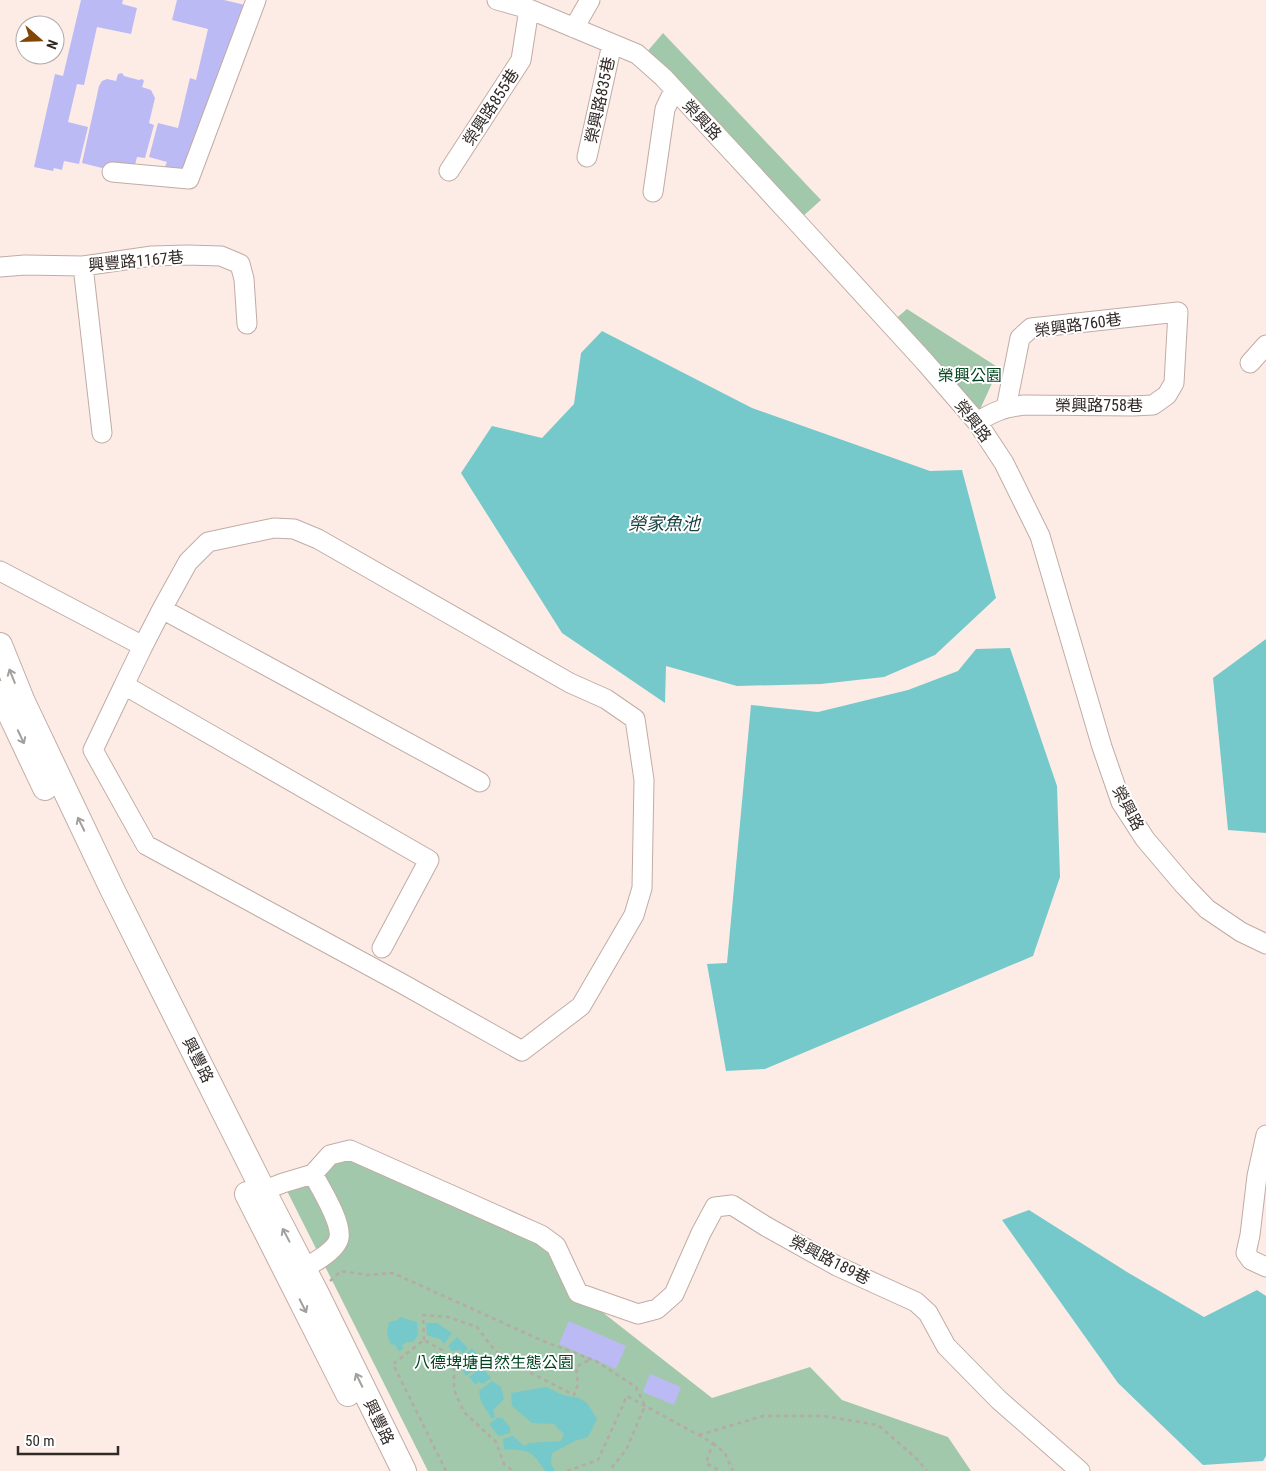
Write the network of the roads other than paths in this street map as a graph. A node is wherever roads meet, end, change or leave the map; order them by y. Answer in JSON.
{"nodes":[{"id":1,"x":256,"y":0,"type":"edge"},
{"id":2,"x":498,"y":0,"type":"edge"},
{"id":3,"x":590,"y":0,"type":"edge"},
{"id":4,"x":541,"y":8,"type":"edge"},
{"id":5,"x":574,"y":28,"type":"junction"},
{"id":6,"x":612,"y":44,"type":"junction"},
{"id":7,"x":674,"y":90,"type":"junction"},
{"id":8,"x":588,"y":157,"type":"dead end"},
{"id":9,"x":449,"y":171,"type":"dead end"},
{"id":10,"x":112,"y":172,"type":"dead end"},
{"id":11,"x":653,"y":192,"type":"dead end"},
{"id":12,"x":83,"y":266,"type":"junction"},
{"id":13,"x":0,"y":267,"type":"edge"},
{"id":14,"x":1178,"y":312,"type":"joint"},
{"id":15,"x":247,"y":324,"type":"dead end"},
{"id":16,"x":1266,"y":345,"type":"edge"},
{"id":17,"x":1250,"y":363,"type":"dead end"},
{"id":18,"x":1006,"y":408,"type":"junction"},
{"id":19,"x":977,"y":422,"type":"junction"},
{"id":20,"x":102,"y":434,"type":"dead end"},
{"id":21,"x":0,"y":571,"type":"edge"},
{"id":22,"x":162,"y":609,"type":"junction"},
{"id":23,"x":0,"y":645,"type":"edge"},
{"id":24,"x":143,"y":646,"type":"junction"},
{"id":25,"x":124,"y":685,"type":"junction"},
{"id":26,"x":0,"y":692,"type":"edge"},
{"id":27,"x":480,"y":782,"type":"dead end"},
{"id":28,"x":1266,"y":944,"type":"edge"},
{"id":29,"x":382,"y":948,"type":"dead end"},
{"id":30,"x":1266,"y":1135,"type":"edge"},
{"id":31,"x":313,"y":1174,"type":"junction"},
{"id":32,"x":255,"y":1193,"type":"junction"},
{"id":33,"x":1266,"y":1267,"type":"edge"},
{"id":34,"x":296,"y":1273,"type":"junction"},
{"id":35,"x":386,"y":1471,"type":"edge"},
{"id":36,"x":404,"y":1471,"type":"edge"},
{"id":37,"x":1080,"y":1471,"type":"edge"}],
"edges":[{"from":1,"to":10,"type":"street"},
{"from":2,"to":4,"type":"street","name":"榮興路"},
{"from":3,"to":5,"type":"street"},
{"from":4,"to":5,"type":"street","name":"榮興路"},
{"from":4,"to":9,"type":"street","name":"榮興路855巷"},
{"from":5,"to":6,"type":"street","name":"榮興路"},
{"from":6,"to":7,"type":"street","name":"榮興路"},
{"from":6,"to":8,"type":"street","name":"榮興路835巷"},
{"from":7,"to":11,"type":"street"},
{"from":7,"to":19,"type":"street","name":"榮興路"},
{"from":12,"to":13,"type":"street","name":"興豐路1167巷"},
{"from":12,"to":15,"type":"street","name":"興豐路1167巷"},
{"from":12,"to":20,"type":"street"},
{"from":14,"to":18,"type":"street","name":"榮興路760巷"},
{"from":14,"to":18,"type":"street","name":"榮興路758巷"},
{"from":16,"to":17,"type":"street"},
{"from":18,"to":19,"type":"street","name":"榮興路758巷"},
{"from":19,"to":28,"type":"street","name":"榮興路"},
{"from":21,"to":24,"type":"street"},
{"from":22,"to":24,"type":"street"},
{"from":22,"to":25,"type":"street"},
{"from":22,"to":27,"type":"street"},
{"from":32,"to":23,"type":"main road","name":"興豐路","one_way":true},
{"from":24,"to":25,"type":"street"},
{"from":25,"to":29,"type":"street"},
{"from":26,"to":32,"type":"main road","name":"興豐路","one_way":true},
{"from":30,"to":33,"type":"street"},
{"from":31,"to":32,"type":"street"},
{"from":31,"to":34,"type":"street"},
{"from":31,"to":37,"type":"street","name":"榮興路189巷"},
{"from":32,"to":34,"type":"main road","name":"興豐路"},
{"from":34,"to":35,"type":"main road","name":"興豐路","one_way":true},
{"from":36,"to":34,"type":"main road","name":"興豐路","one_way":true}]}
